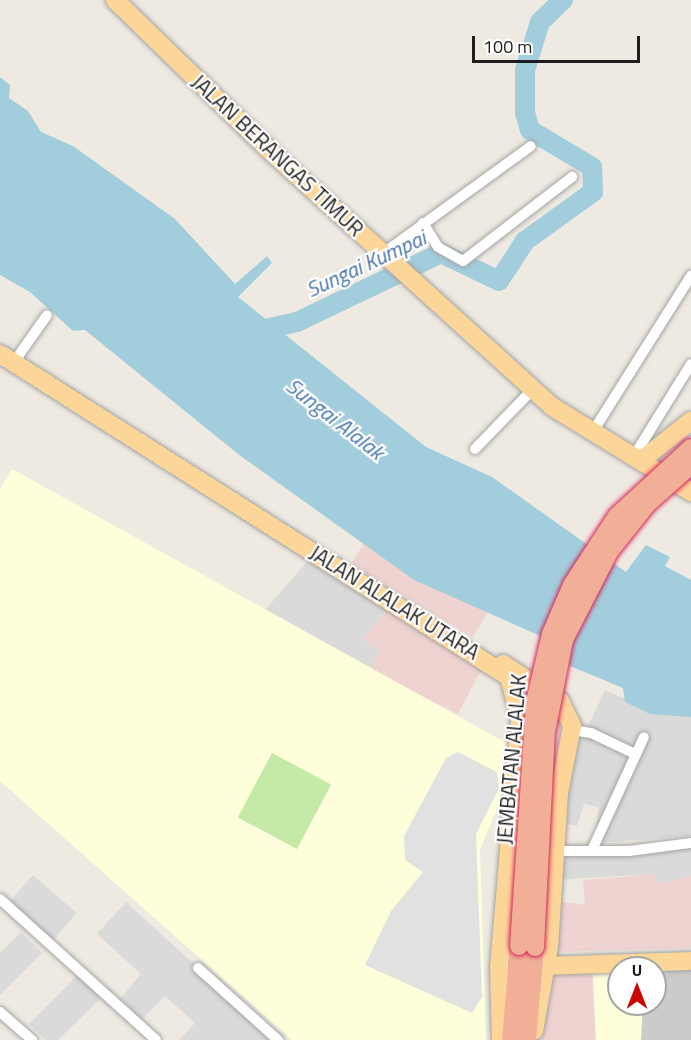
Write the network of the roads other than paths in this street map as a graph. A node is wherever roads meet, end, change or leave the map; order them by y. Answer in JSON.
{"nodes":[{"id":1,"x":115,"y":0,"type":"edge"},
{"id":2,"x":531,"y":146,"type":"dead end"},
{"id":3,"x":572,"y":177,"type":"dead end"},
{"id":4,"x":423,"y":223,"type":"junction"},
{"id":5,"x":384,"y":252,"type":"junction"},
{"id":6,"x":691,"y":276,"type":"edge"},
{"id":7,"x":47,"y":315,"type":"dead end"},
{"id":8,"x":7,"y":358,"type":"edge"},
{"id":9,"x":691,"y":364,"type":"edge"},
{"id":10,"x":532,"y":390,"type":"junction"},
{"id":11,"x":691,"y":421,"type":"edge"},
{"id":12,"x":592,"y":434,"type":"junction"},
{"id":13,"x":691,"y":448,"type":"edge"},
{"id":14,"x":475,"y":449,"type":"dead end"},
{"id":15,"x":639,"y":457,"type":"junction"},
{"id":16,"x":691,"y":465,"type":"edge"},
{"id":17,"x":691,"y":492,"type":"edge"},
{"id":18,"x":522,"y":683,"type":"junction"},
{"id":19,"x":572,"y":730,"type":"junction"},
{"id":20,"x":644,"y":737,"type":"dead end"},
{"id":21,"x":635,"y":754,"type":"junction"},
{"id":22,"x":691,"y":843,"type":"edge"},
{"id":23,"x":592,"y":850,"type":"junction"},
{"id":24,"x":554,"y":851,"type":"junction"},
{"id":25,"x":0,"y":899,"type":"edge"},
{"id":26,"x":527,"y":946,"type":"junction"},
{"id":27,"x":691,"y":961,"type":"edge"},
{"id":28,"x":546,"y":966,"type":"junction"},
{"id":29,"x":198,"y":968,"type":"dead end"},
{"id":30,"x":0,"y":1012,"type":"edge"},
{"id":31,"x":32,"y":1040,"type":"edge"},
{"id":32,"x":156,"y":1040,"type":"edge"},
{"id":33,"x":278,"y":1040,"type":"edge"},
{"id":34,"x":501,"y":1040,"type":"edge"},
{"id":35,"x":511,"y":1040,"type":"edge"},
{"id":36,"x":527,"y":1040,"type":"edge"},
{"id":37,"x":532,"y":1040,"type":"edge"}],
"edges":[{"from":1,"to":5,"type":"main road","name":"JALAN BERANGAS TIMUR"},
{"from":2,"to":4,"type":"street"},
{"from":3,"to":4,"type":"street"},
{"from":4,"to":5,"type":"street"},
{"from":5,"to":10,"type":"main road","name":"JALAN BERANGAS TIMUR"},
{"from":6,"to":12,"type":"street"},
{"from":7,"to":8,"type":"street"},
{"from":8,"to":18,"type":"main road","name":"JALAN ALALAK UTARA"},
{"from":9,"to":15,"type":"street"},
{"from":10,"to":12,"type":"main road","name":"JALAN BERANGAS TIMUR"},
{"from":10,"to":14,"type":"street"},
{"from":11,"to":15,"type":"main road"},
{"from":12,"to":15,"type":"main road","name":"JALAN BERANGAS TIMUR"},
{"from":13,"to":26,"type":"highway","name":"JEMBATAN ALALAK","bridge":true},
{"from":15,"to":17,"type":"main road","name":"JALAN BERANGAS TIMUR"},
{"from":16,"to":26,"type":"highway","name":"JEMBATAN ALALAK","bridge":true},
{"from":18,"to":19,"type":"main road","name":"JALAN ALALAK UTARA"},
{"from":18,"to":34,"type":"main road"},
{"from":19,"to":21,"type":"street"},
{"from":19,"to":24,"type":"main road"},
{"from":20,"to":21,"type":"street"},
{"from":21,"to":23,"type":"street"},
{"from":22,"to":23,"type":"street"},
{"from":23,"to":24,"type":"street"},
{"from":24,"to":28,"type":"main road"},
{"from":25,"to":32,"type":"street"},
{"from":26,"to":35,"type":"highway"},
{"from":26,"to":36,"type":"highway"},
{"from":27,"to":28,"type":"main road"},
{"from":28,"to":37,"type":"main road"},
{"from":29,"to":33,"type":"street"},
{"from":30,"to":31,"type":"street"}]}
